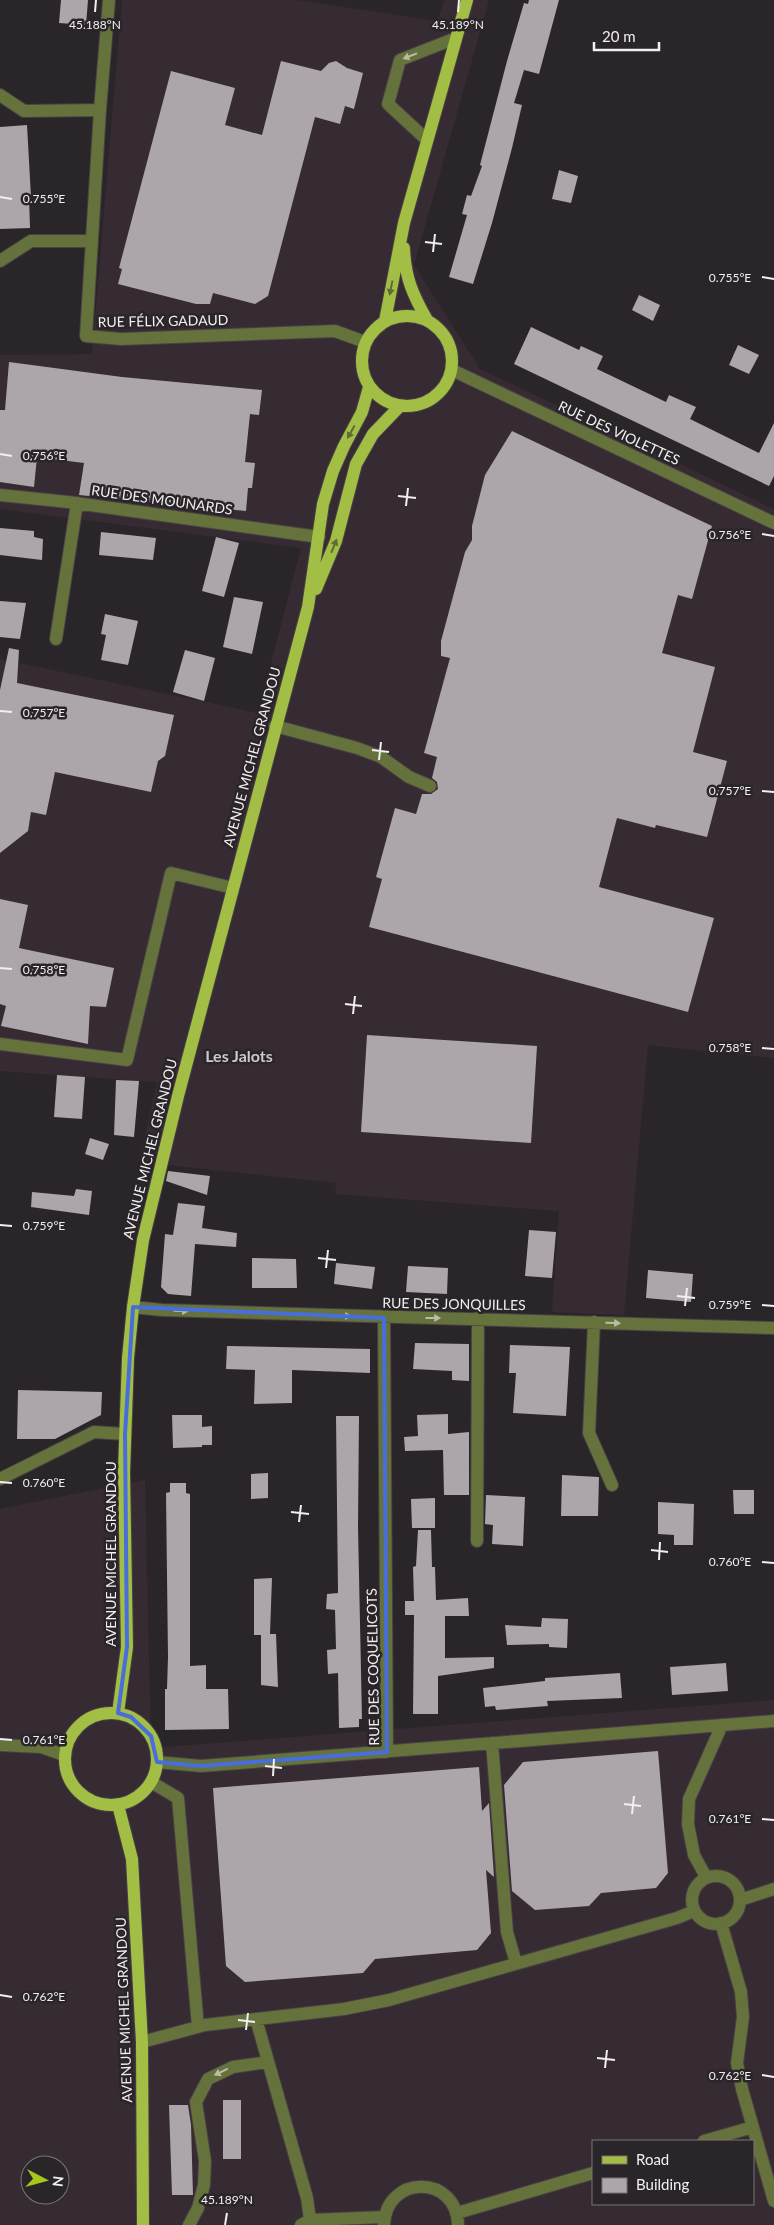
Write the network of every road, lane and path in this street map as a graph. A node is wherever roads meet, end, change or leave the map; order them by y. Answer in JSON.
{"nodes":[{"id":1,"x":109,"y":0,"type":"edge"},
{"id":2,"x":467,"y":0,"type":"edge"},
{"id":3,"x":456,"y":38,"type":"junction"},
{"id":4,"x":0,"y":95,"type":"edge"},
{"id":5,"x":100,"y":110,"type":"junction"},
{"id":6,"x":427,"y":140,"type":"junction"},
{"id":7,"x":404,"y":223,"type":"junction"},
{"id":8,"x":91,"y":241,"type":"junction"},
{"id":9,"x":0,"y":261,"type":"edge"},
{"id":10,"x":427,"y":320,"type":"junction"},
{"id":11,"x":385,"y":321,"type":"junction"},
{"id":12,"x":365,"y":342,"type":"junction"},
{"id":13,"x":452,"y":370,"type":"junction"},
{"id":14,"x":369,"y":387,"type":"junction"},
{"id":15,"x":399,"y":406,"type":"junction"},
{"id":16,"x":0,"y":495,"type":"edge"},
{"id":17,"x":77,"y":503,"type":"junction"},
{"id":18,"x":774,"y":524,"type":"edge"},
{"id":19,"x":319,"y":537,"type":"junction"},
{"id":20,"x":308,"y":607,"type":"junction"},
{"id":21,"x":56,"y":639,"type":"dead end"},
{"id":22,"x":275,"y":726,"type":"junction"},
{"id":23,"x":430,"y":786,"type":"dead end"},
{"id":24,"x":233,"y":888,"type":"junction"},
{"id":25,"x":0,"y":1044,"type":"edge"},
{"id":26,"x":133,"y":1306,"type":"junction"},
{"id":27,"x":384,"y":1318,"type":"junction"},
{"id":28,"x":478,"y":1318,"type":"junction"},
{"id":29,"x":594,"y":1322,"type":"junction"},
{"id":30,"x":774,"y":1328,"type":"edge"},
{"id":31,"x":126,"y":1434,"type":"junction"},
{"id":32,"x":0,"y":1479,"type":"edge"},
{"id":33,"x":612,"y":1485,"type":"dead end"},
{"id":34,"x":477,"y":1541,"type":"dead end"},
{"id":35,"x":118,"y":1713,"type":"junction"},
{"id":36,"x":774,"y":1721,"type":"edge"},
{"id":37,"x":722,"y":1725,"type":"junction"},
{"id":38,"x":492,"y":1744,"type":"junction"},
{"id":39,"x":0,"y":1745,"type":"edge"},
{"id":40,"x":387,"y":1752,"type":"junction"},
{"id":41,"x":64,"y":1755,"type":"junction"},
{"id":42,"x":157,"y":1762,"type":"junction"},
{"id":43,"x":151,"y":1782,"type":"junction"},
{"id":44,"x":118,"y":1805,"type":"junction"},
{"id":45,"x":706,"y":1878,"type":"junction"},
{"id":46,"x":774,"y":1889,"type":"edge"},
{"id":47,"x":740,"y":1900,"type":"junction"},
{"id":48,"x":694,"y":1911,"type":"junction"},
{"id":49,"x":721,"y":1923,"type":"junction"},
{"id":50,"x":516,"y":1963,"type":"junction"},
{"id":51,"x":256,"y":2019,"type":"junction"},
{"id":52,"x":198,"y":2027,"type":"junction"},
{"id":53,"x":142,"y":2042,"type":"junction"},
{"id":54,"x":268,"y":2062,"type":"junction"},
{"id":55,"x":753,"y":2127,"type":"junction"},
{"id":56,"x":708,"y":2140,"type":"edge"},
{"id":57,"x":592,"y":2173,"type":"edge"},
{"id":58,"x":774,"y":2201,"type":"edge"},
{"id":59,"x":457,"y":2219,"type":"edge"},
{"id":60,"x":384,"y":2221,"type":"edge"},
{"id":61,"x":144,"y":2222,"type":"edge"},
{"id":62,"x":306,"y":2223,"type":"edge"},
{"id":63,"x":189,"y":2225,"type":"edge"}],
"edges":[{"from":1,"to":5,"type":"street","name":"RUE FÉLIX GADAUD"},
{"from":2,"to":3,"type":"main road"},
{"from":3,"to":6,"type":"main road"},
{"from":3,"to":6,"type":"street","one_way":true},
{"from":4,"to":5,"type":"street"},
{"from":5,"to":8,"type":"street","name":"RUE FÉLIX GADAUD"},
{"from":6,"to":7,"type":"main road"},
{"from":7,"to":10,"type":"main road"},
{"from":7,"to":11,"type":"main road","one_way":true},
{"from":8,"to":9,"type":"street"},
{"from":8,"to":12,"type":"street","name":"RUE FÉLIX GADAUD"},
{"from":10,"to":11,"type":"main road"},
{"from":10,"to":13,"type":"main road"},
{"from":11,"to":12,"type":"main road"},
{"from":12,"to":14,"type":"main road"},
{"from":13,"to":15,"type":"main road"},
{"from":13,"to":18,"type":"street","name":"RUE DES VIOLETTES"},
{"from":14,"to":15,"type":"main road"},
{"from":14,"to":19,"type":"main road","name":"AVENUE MICHEL GRANDOU","one_way":true},
{"from":20,"to":15,"type":"main road","name":"AVENUE MICHEL GRANDOU","one_way":true},
{"from":16,"to":17,"type":"street","name":"RUE DES MOUNARDS"},
{"from":17,"to":19,"type":"street","name":"RUE DES MOUNARDS"},
{"from":17,"to":21,"type":"street"},
{"from":19,"to":20,"type":"main road","name":"AVENUE MICHEL GRANDOU"},
{"from":20,"to":22,"type":"main road","name":"AVENUE MICHEL GRANDOU"},
{"from":22,"to":23,"type":"street"},
{"from":22,"to":24,"type":"main road","name":"AVENUE MICHEL GRANDOU"},
{"from":24,"to":25,"type":"street"},
{"from":24,"to":26,"type":"main road","name":"AVENUE MICHEL GRANDOU"},
{"from":26,"to":27,"type":"street","name":"RUE DES JONQUILLES","one_way":true},
{"from":26,"to":31,"type":"main road","name":"AVENUE MICHEL GRANDOU"},
{"from":27,"to":28,"type":"street","name":"RUE DES JONQUILLES","one_way":true},
{"from":27,"to":40,"type":"street","name":"RUE DES COQUELICOTS"},
{"from":28,"to":29,"type":"street","name":"RUE DES JONQUILLES"},
{"from":28,"to":34,"type":"street"},
{"from":29,"to":30,"type":"street","name":"RUE DES JONQUILLES","one_way":true},
{"from":29,"to":33,"type":"street"},
{"from":31,"to":32,"type":"street"},
{"from":31,"to":35,"type":"main road","name":"AVENUE MICHEL GRANDOU"},
{"from":35,"to":41,"type":"main road"},
{"from":35,"to":42,"type":"main road"},
{"from":36,"to":37,"type":"street","name":"RUE DES COQUELICOTS"},
{"from":37,"to":38,"type":"street","name":"RUE DES COQUELICOTS"},
{"from":37,"to":45,"type":"street"},
{"from":38,"to":40,"type":"street","name":"RUE DES COQUELICOTS"},
{"from":38,"to":50,"type":"street"},
{"from":39,"to":41,"type":"street"},
{"from":40,"to":42,"type":"street"},
{"from":41,"to":44,"type":"main road"},
{"from":42,"to":43,"type":"main road"},
{"from":43,"to":44,"type":"main road"},
{"from":43,"to":52,"type":"street"},
{"from":44,"to":53,"type":"main road","name":"AVENUE MICHEL GRANDOU"},
{"from":45,"to":47,"type":"street"},
{"from":45,"to":48,"type":"street"},
{"from":46,"to":47,"type":"street"},
{"from":47,"to":49,"type":"street"},
{"from":48,"to":49,"type":"street"},
{"from":48,"to":50,"type":"street"},
{"from":49,"to":55,"type":"street"},
{"from":50,"to":51,"type":"street"},
{"from":51,"to":52,"type":"street"},
{"from":51,"to":54,"type":"street"},
{"from":52,"to":53,"type":"street"},
{"from":53,"to":61,"type":"main road","name":"AVENUE MICHEL GRANDOU"},
{"from":54,"to":62,"type":"street"},
{"from":54,"to":63,"type":"street","one_way":true},
{"from":55,"to":56,"type":"street"},
{"from":55,"to":58,"type":"street"},
{"from":57,"to":59,"type":"street"},
{"from":59,"to":60,"type":"street"},
{"from":60,"to":62,"type":"street"}]}
